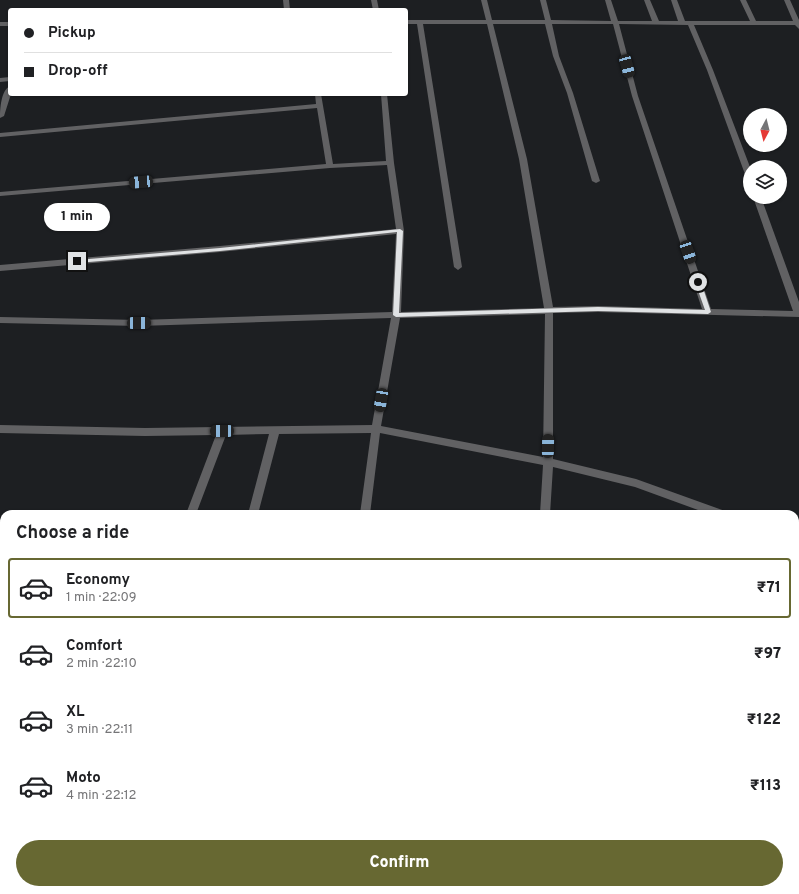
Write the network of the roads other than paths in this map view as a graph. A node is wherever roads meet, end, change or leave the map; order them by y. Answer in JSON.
{"nodes":[{"id":1,"x":484,"y":0,"type":"edge"},
{"id":2,"x":543,"y":0,"type":"edge"},
{"id":3,"x":608,"y":0,"type":"edge"},
{"id":4,"x":647,"y":0,"type":"edge"},
{"id":5,"x":674,"y":0,"type":"edge"},
{"id":6,"x":743,"y":0,"type":"edge"},
{"id":7,"x":787,"y":0,"type":"edge"},
{"id":8,"x":489,"y":21,"type":"junction"},
{"id":9,"x":408,"y":22,"type":"edge"},
{"id":10,"x":420,"y":22,"type":"junction"},
{"id":11,"x":547,"y":22,"type":"junction"},
{"id":12,"x":615,"y":22,"type":"junction"},
{"id":13,"x":656,"y":22,"type":"junction"},
{"id":14,"x":686,"y":22,"type":"junction"},
{"id":15,"x":754,"y":23,"type":"junction"},
{"id":16,"x":798,"y":25,"type":"edge"},
{"id":17,"x":8,"y":94,"type":"edge"},
{"id":18,"x":318,"y":96,"type":"edge"},
{"id":19,"x":384,"y":96,"type":"edge"},
{"id":20,"x":320,"y":106,"type":"junction"},
{"id":21,"x":0,"y":116,"type":"edge"},
{"id":22,"x":0,"y":135,"type":"edge"},
{"id":23,"x":744,"y":160,"type":"edge"},
{"id":24,"x":390,"y":163,"type":"junction"},
{"id":25,"x":330,"y":166,"type":"junction"},
{"id":26,"x":596,"y":181,"type":"dead end"},
{"id":27,"x":0,"y":194,"type":"edge"},
{"id":28,"x":760,"y":204,"type":"edge"},
{"id":29,"x":400,"y":231,"type":"junction"},
{"id":30,"x":458,"y":267,"type":"dead end"},
{"id":31,"x":0,"y":268,"type":"edge"},
{"id":32,"x":549,"y":310,"type":"junction"},
{"id":33,"x":708,"y":312,"type":"junction"},
{"id":34,"x":799,"y":314,"type":"edge"},
{"id":35,"x":396,"y":315,"type":"junction"},
{"id":36,"x":0,"y":320,"type":"edge"},
{"id":37,"x":0,"y":429,"type":"edge"},
{"id":38,"x":376,"y":429,"type":"junction"},
{"id":39,"x":275,"y":430,"type":"junction"},
{"id":40,"x":222,"y":431,"type":"junction"},
{"id":41,"x":548,"y":462,"type":"junction"},
{"id":42,"x":192,"y":510,"type":"edge"},
{"id":43,"x":254,"y":510,"type":"edge"},
{"id":44,"x":366,"y":510,"type":"edge"},
{"id":45,"x":545,"y":510,"type":"edge"},
{"id":46,"x":710,"y":510,"type":"edge"}],
"edges":[{"from":1,"to":8,"type":"street"},
{"from":2,"to":11,"type":"street"},
{"from":3,"to":12,"type":"street"},
{"from":4,"to":13,"type":"street"},
{"from":5,"to":14,"type":"street"},
{"from":6,"to":15,"type":"street"},
{"from":7,"to":16,"type":"street"},
{"from":8,"to":10,"type":"street"},
{"from":8,"to":11,"type":"street"},
{"from":8,"to":32,"type":"street"},
{"from":9,"to":10,"type":"street"},
{"from":10,"to":30,"type":"street"},
{"from":11,"to":12,"type":"street"},
{"from":11,"to":26,"type":"street"},
{"from":12,"to":13,"type":"street"},
{"from":12,"to":33,"type":"street"},
{"from":13,"to":14,"type":"street"},
{"from":14,"to":15,"type":"street"},
{"from":14,"to":23,"type":"street"},
{"from":15,"to":16,"type":"street"},
{"from":17,"to":21,"type":"street"},
{"from":18,"to":20,"type":"street"},
{"from":19,"to":24,"type":"street"},
{"from":20,"to":22,"type":"street"},
{"from":20,"to":25,"type":"street"},
{"from":24,"to":25,"type":"street"},
{"from":24,"to":29,"type":"street"},
{"from":25,"to":27,"type":"street"},
{"from":28,"to":34,"type":"street"},
{"from":29,"to":31,"type":"street"},
{"from":29,"to":35,"type":"street"},
{"from":32,"to":33,"type":"street"},
{"from":32,"to":35,"type":"street"},
{"from":32,"to":41,"type":"street"},
{"from":33,"to":34,"type":"street"},
{"from":35,"to":36,"type":"street"},
{"from":35,"to":38,"type":"street"},
{"from":37,"to":40,"type":"street"},
{"from":38,"to":39,"type":"street"},
{"from":38,"to":41,"type":"street"},
{"from":38,"to":44,"type":"street"},
{"from":39,"to":40,"type":"street"},
{"from":39,"to":43,"type":"street"},
{"from":40,"to":42,"type":"street"},
{"from":41,"to":45,"type":"street"},
{"from":41,"to":46,"type":"street"}]}
